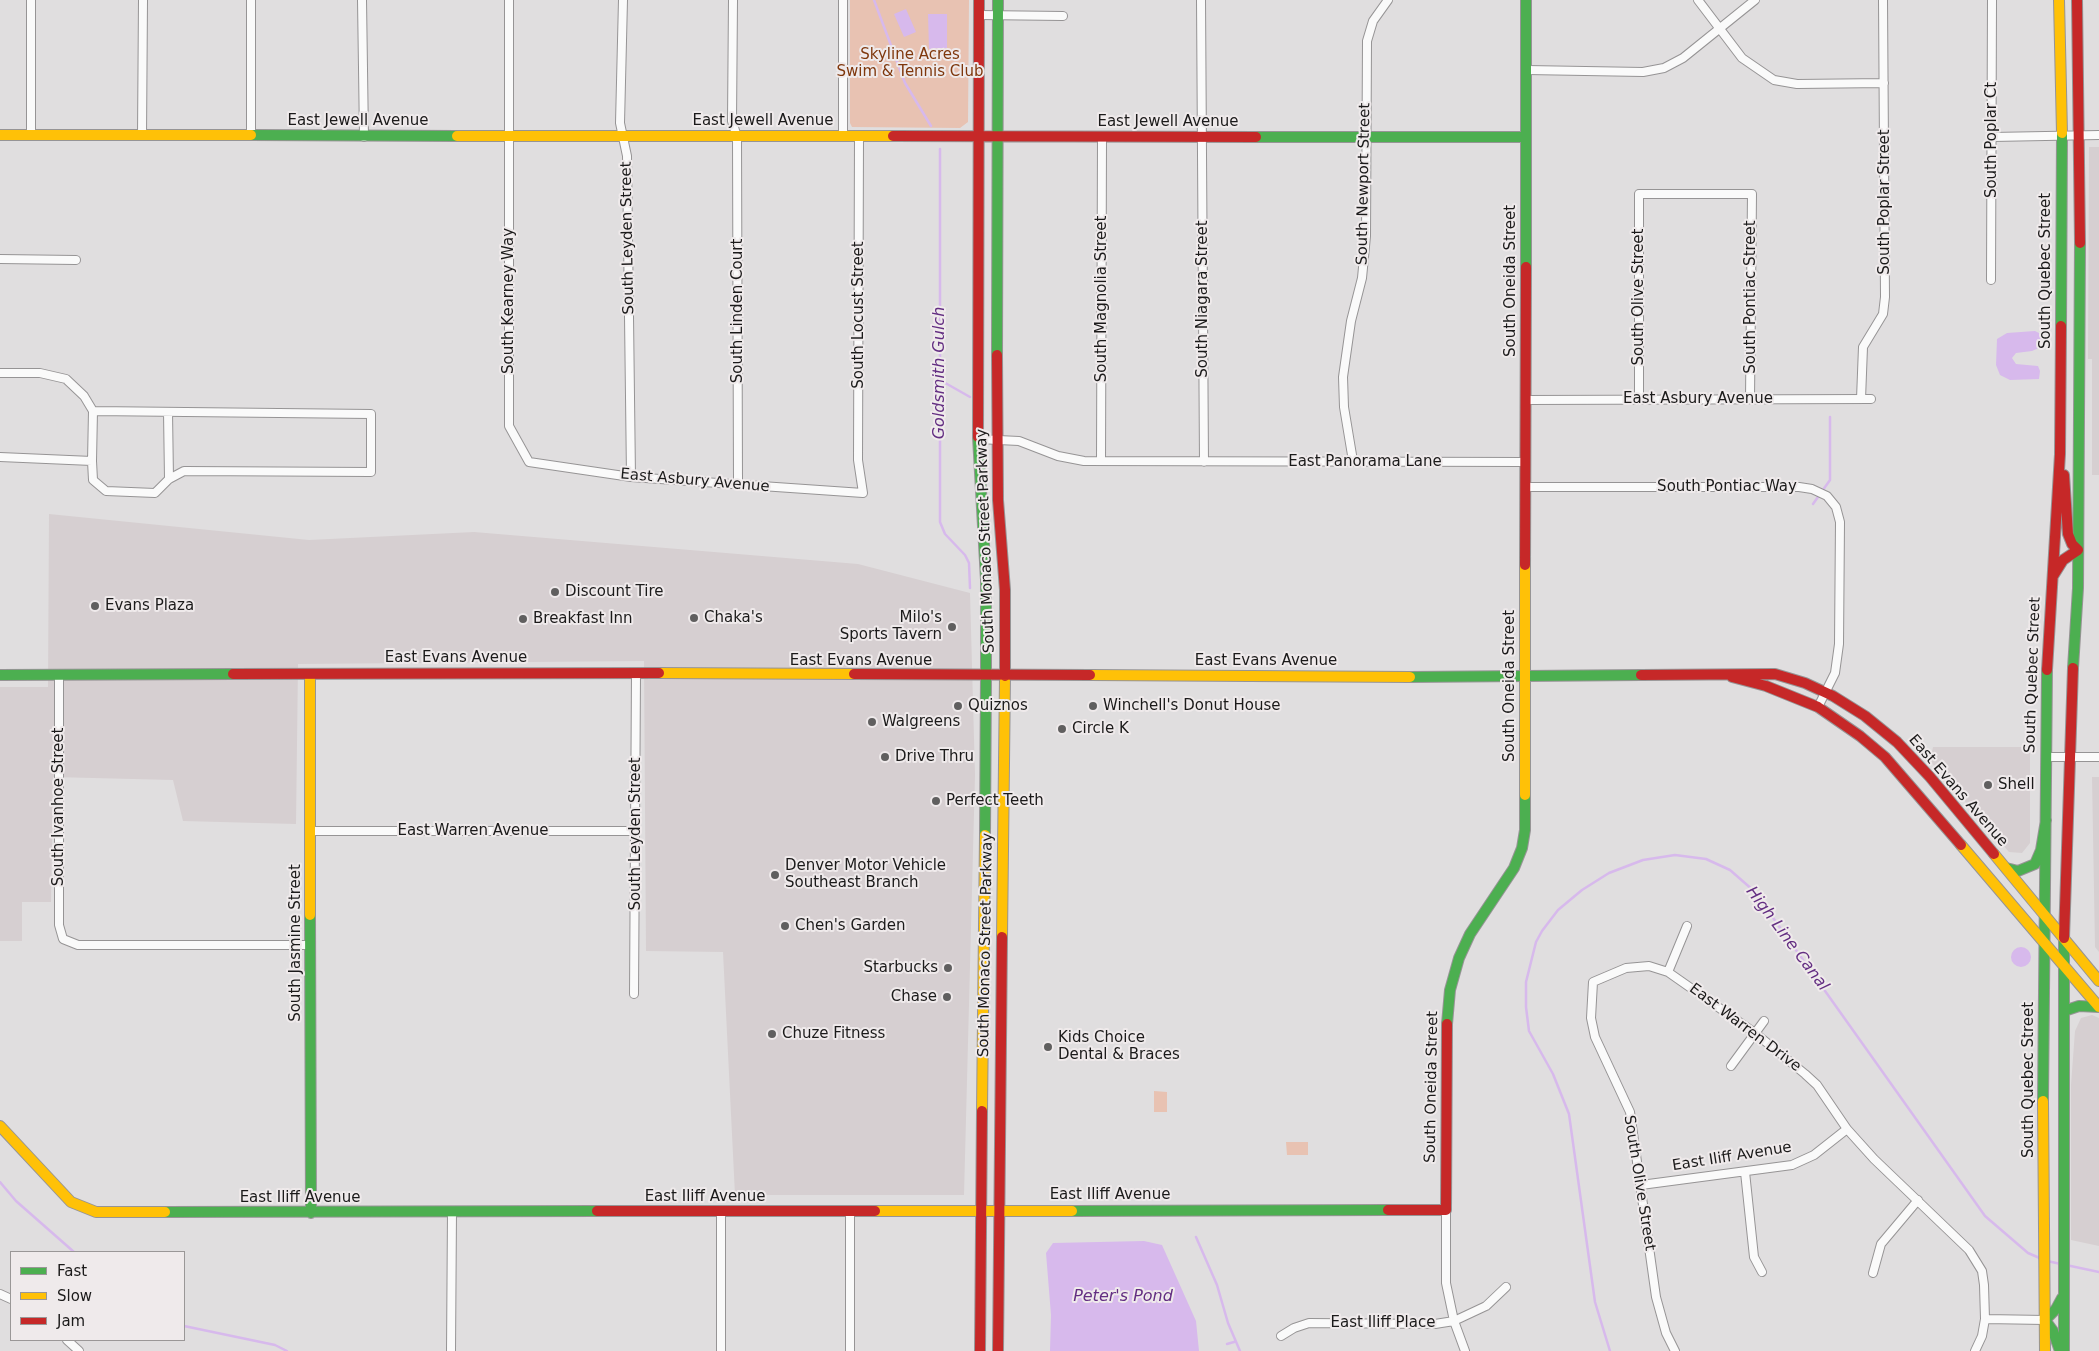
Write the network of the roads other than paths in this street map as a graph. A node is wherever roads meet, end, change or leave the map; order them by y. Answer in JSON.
{"nodes":[{"id":1,"x":31,"y":0,"type":"edge"},
{"id":2,"x":143,"y":0,"type":"edge"},
{"id":3,"x":251,"y":0,"type":"edge"},
{"id":4,"x":362,"y":0,"type":"edge"},
{"id":5,"x":510,"y":0,"type":"edge"},
{"id":6,"x":623,"y":0,"type":"edge"},
{"id":7,"x":733,"y":0,"type":"edge"},
{"id":8,"x":843,"y":0,"type":"edge"},
{"id":9,"x":980,"y":0,"type":"edge"},
{"id":10,"x":998,"y":0,"type":"edge"},
{"id":11,"x":1201,"y":0,"type":"edge"},
{"id":12,"x":1388,"y":0,"type":"edge"},
{"id":13,"x":1526,"y":0,"type":"edge"},
{"id":14,"x":1698,"y":0,"type":"edge"},
{"id":15,"x":1755,"y":0,"type":"edge"},
{"id":16,"x":1884,"y":0,"type":"edge"},
{"id":17,"x":1992,"y":0,"type":"edge"},
{"id":18,"x":2059,"y":0,"type":"edge"},
{"id":19,"x":2077,"y":0,"type":"edge"},
{"id":20,"x":980,"y":15,"type":"junction"},
{"id":21,"x":998,"y":15,"type":"junction"},
{"id":22,"x":1063,"y":16,"type":"dead end"},
{"id":23,"x":1719,"y":29,"type":"junction"},
{"id":24,"x":1527,"y":70,"type":"junction"},
{"id":25,"x":1884,"y":83,"type":"junction"},
{"id":26,"x":0,"y":135,"type":"edge"},
{"id":27,"x":31,"y":135,"type":"junction"},
{"id":28,"x":508,"y":135,"type":"junction"},
{"id":29,"x":142,"y":136,"type":"junction"},
{"id":30,"x":251,"y":136,"type":"junction"},
{"id":31,"x":623,"y":136,"type":"junction"},
{"id":32,"x":842,"y":136,"type":"junction"},
{"id":33,"x":859,"y":136,"type":"junction"},
{"id":34,"x":2099,"y":136,"type":"edge"},
{"id":35,"x":364,"y":137,"type":"junction"},
{"id":36,"x":738,"y":137,"type":"junction"},
{"id":37,"x":997,"y":137,"type":"junction"},
{"id":38,"x":1202,"y":137,"type":"junction"},
{"id":39,"x":1365,"y":137,"type":"junction"},
{"id":40,"x":1526,"y":137,"type":"junction"},
{"id":41,"x":1992,"y":137,"type":"junction"},
{"id":42,"x":2062,"y":137,"type":"junction"},
{"id":43,"x":2080,"y":137,"type":"junction"},
{"id":44,"x":979,"y":138,"type":"junction"},
{"id":45,"x":1102,"y":138,"type":"junction"},
{"id":46,"x":1752,"y":194,"type":"joint"},
{"id":47,"x":0,"y":260,"type":"edge"},
{"id":48,"x":76,"y":260,"type":"dead end"},
{"id":49,"x":1991,"y":280,"type":"dead end"},
{"id":50,"x":0,"y":373,"type":"edge"},
{"id":51,"x":1750,"y":399,"type":"junction"},
{"id":52,"x":1861,"y":399,"type":"junction"},
{"id":53,"x":1870,"y":399,"type":"dead end"},
{"id":54,"x":1526,"y":400,"type":"junction"},
{"id":55,"x":1639,"y":400,"type":"junction"},
{"id":56,"x":93,"y":411,"type":"junction"},
{"id":57,"x":168,"y":412,"type":"junction"},
{"id":58,"x":978,"y":439,"type":"junction"},
{"id":59,"x":997,"y":439,"type":"junction"},
{"id":60,"x":2060,"y":454,"type":"junction"},
{"id":61,"x":0,"y":457,"type":"edge"},
{"id":62,"x":92,"y":461,"type":"junction"},
{"id":63,"x":1102,"y":461,"type":"junction"},
{"id":64,"x":1353,"y":461,"type":"junction"},
{"id":65,"x":529,"y":462,"type":"joint"},
{"id":66,"x":1204,"y":462,"type":"junction"},
{"id":67,"x":1526,"y":462,"type":"junction"},
{"id":68,"x":631,"y":477,"type":"junction"},
{"id":69,"x":169,"y":479,"type":"junction"},
{"id":70,"x":738,"y":485,"type":"junction"},
{"id":71,"x":1526,"y":486,"type":"junction"},
{"id":72,"x":863,"y":493,"type":"joint"},
{"id":73,"x":2078,"y":550,"type":"junction"},
{"id":74,"x":2051,"y":584,"type":"junction"},
{"id":75,"x":58,"y":674,"type":"junction"},
{"id":76,"x":310,"y":674,"type":"junction"},
{"id":77,"x":636,"y":674,"type":"junction"},
{"id":78,"x":1722,"y":674,"type":"junction"},
{"id":79,"x":0,"y":675,"type":"edge"},
{"id":80,"x":986,"y":676,"type":"junction"},
{"id":81,"x":1005,"y":676,"type":"junction"},
{"id":82,"x":1526,"y":677,"type":"junction"},
{"id":83,"x":1826,"y":692,"type":"junction"},
{"id":84,"x":1818,"y":707,"type":"junction"},
{"id":85,"x":2046,"y":757,"type":"junction"},
{"id":86,"x":2070,"y":757,"type":"junction"},
{"id":87,"x":2099,"y":757,"type":"edge"},
{"id":88,"x":2046,"y":820,"type":"junction"},
{"id":89,"x":310,"y":831,"type":"junction"},
{"id":90,"x":636,"y":831,"type":"junction"},
{"id":91,"x":2006,"y":868,"type":"junction"},
{"id":92,"x":2045,"y":916,"type":"junction"},
{"id":93,"x":1687,"y":926,"type":"dead end"},
{"id":94,"x":2064,"y":940,"type":"junction"},
{"id":95,"x":2044,"y":942,"type":"junction"},
{"id":96,"x":311,"y":945,"type":"junction"},
{"id":97,"x":2064,"y":964,"type":"junction"},
{"id":98,"x":1668,"y":972,"type":"junction"},
{"id":99,"x":2099,"y":981,"type":"edge"},
{"id":100,"x":634,"y":994,"type":"dead end"},
{"id":101,"x":2099,"y":1007,"type":"edge"},
{"id":102,"x":2064,"y":1011,"type":"junction"},
{"id":103,"x":1591,"y":1018,"type":"joint"},
{"id":104,"x":1764,"y":1021,"type":"dead end"},
{"id":105,"x":1755,"y":1033,"type":"junction"},
{"id":106,"x":1731,"y":1066,"type":"dead end"},
{"id":107,"x":0,"y":1126,"type":"edge"},
{"id":108,"x":1847,"y":1129,"type":"junction"},
{"id":109,"x":1745,"y":1172,"type":"junction"},
{"id":110,"x":1641,"y":1185,"type":"junction"},
{"id":111,"x":1918,"y":1200,"type":"junction"},
{"id":112,"x":1446,"y":1210,"type":"junction"},
{"id":113,"x":850,"y":1211,"type":"junction"},
{"id":114,"x":980,"y":1211,"type":"junction"},
{"id":115,"x":999,"y":1211,"type":"junction"},
{"id":116,"x":452,"y":1212,"type":"junction"},
{"id":117,"x":721,"y":1212,"type":"junction"},
{"id":118,"x":311,"y":1213,"type":"junction"},
{"id":119,"x":1762,"y":1272,"type":"dead end"},
{"id":120,"x":1873,"y":1273,"type":"dead end"},
{"id":121,"x":1506,"y":1287,"type":"dead end"},
{"id":122,"x":2064,"y":1293,"type":"junction"},
{"id":123,"x":1984,"y":1319,"type":"junction"},
{"id":124,"x":2045,"y":1320,"type":"junction"},
{"id":125,"x":1454,"y":1321,"type":"junction"},
{"id":126,"x":1281,"y":1336,"type":"dead end"},
{"id":127,"x":67,"y":1341,"type":"edge"},
{"id":128,"x":79,"y":1351,"type":"edge"},
{"id":129,"x":451,"y":1351,"type":"edge"},
{"id":130,"x":721,"y":1351,"type":"edge"},
{"id":131,"x":850,"y":1351,"type":"edge"},
{"id":132,"x":980,"y":1351,"type":"edge"},
{"id":133,"x":998,"y":1351,"type":"edge"},
{"id":134,"x":1465,"y":1351,"type":"edge"},
{"id":135,"x":1675,"y":1351,"type":"edge"},
{"id":136,"x":1975,"y":1351,"type":"edge"},
{"id":137,"x":2045,"y":1351,"type":"edge"},
{"id":138,"x":2062,"y":1351,"type":"edge"}],
"edges":[{"from":1,"to":27,"type":"street"},
{"from":2,"to":29,"type":"street"},
{"from":3,"to":30,"type":"street"},
{"from":4,"to":35,"type":"street"},
{"from":5,"to":28,"type":"street","name":"South Kearney Way"},
{"from":6,"to":31,"type":"street","name":"South Leyden Street"},
{"from":7,"to":36,"type":"street","name":"South Linden Court"},
{"from":8,"to":32,"type":"street"},
{"from":9,"to":20,"type":"main road","name":"South Monaco Street Parkway"},
{"from":10,"to":21,"type":"main road","name":"South Monaco Street Parkway"},
{"from":11,"to":38,"type":"street","name":"South Niagara Street"},
{"from":12,"to":39,"type":"street","name":"South Newport Street"},
{"from":13,"to":24,"type":"main road","name":"South Oneida Street"},
{"from":14,"to":23,"type":"street"},
{"from":15,"to":23,"type":"street"},
{"from":16,"to":25,"type":"street","name":"South Poplar Street"},
{"from":17,"to":41,"type":"street","name":"South Poplar Ct"},
{"from":18,"to":42,"type":"main road","name":"South Quebec Street"},
{"from":19,"to":43,"type":"main road"},
{"from":20,"to":21,"type":"street"},
{"from":20,"to":44,"type":"main road","name":"South Monaco Street Parkway"},
{"from":21,"to":22,"type":"street"},
{"from":21,"to":37,"type":"main road","name":"South Monaco Street Parkway"},
{"from":23,"to":24,"type":"street"},
{"from":23,"to":25,"type":"street"},
{"from":24,"to":40,"type":"main road","name":"South Oneida Street"},
{"from":25,"to":52,"type":"street","name":"South Poplar Street"},
{"from":26,"to":27,"type":"main road","name":"East Jewell Avenue"},
{"from":27,"to":29,"type":"main road","name":"East Jewell Avenue"},
{"from":28,"to":31,"type":"main road","name":"East Jewell Avenue"},
{"from":28,"to":35,"type":"main road","name":"East Jewell Avenue"},
{"from":28,"to":65,"type":"street","name":"South Kearney Way"},
{"from":29,"to":30,"type":"main road","name":"East Jewell Avenue"},
{"from":30,"to":35,"type":"main road","name":"East Jewell Avenue"},
{"from":31,"to":36,"type":"main road","name":"East Jewell Avenue"},
{"from":31,"to":68,"type":"street","name":"South Leyden Street"},
{"from":32,"to":33,"type":"main road","name":"East Jewell Avenue"},
{"from":32,"to":36,"type":"main road","name":"East Jewell Avenue"},
{"from":33,"to":44,"type":"main road","name":"East Jewell Avenue"},
{"from":33,"to":72,"type":"street","name":"South Locust Street"},
{"from":34,"to":43,"type":"street"},
{"from":36,"to":70,"type":"street","name":"South Linden Court"},
{"from":37,"to":44,"type":"main road","name":"East Jewell Avenue"},
{"from":37,"to":45,"type":"main road","name":"East Jewell Avenue"},
{"from":37,"to":59,"type":"main road","name":"South Monaco Street Parkway"},
{"from":38,"to":39,"type":"main road","name":"East Jewell Avenue"},
{"from":38,"to":45,"type":"main road","name":"East Jewell Avenue"},
{"from":38,"to":66,"type":"street","name":"South Niagara Street"},
{"from":39,"to":40,"type":"main road","name":"East Jewell Avenue"},
{"from":39,"to":64,"type":"street","name":"South Newport Street"},
{"from":40,"to":54,"type":"main road","name":"South Oneida Street"},
{"from":41,"to":42,"type":"street"},
{"from":41,"to":49,"type":"street","name":"South Poplar Ct"},
{"from":42,"to":43,"type":"street"},
{"from":42,"to":60,"type":"main road","name":"South Quebec Street"},
{"from":43,"to":73,"type":"main road"},
{"from":44,"to":58,"type":"main road","name":"South Monaco Street Parkway"},
{"from":45,"to":63,"type":"street","name":"South Magnolia Street"},
{"from":46,"to":51,"type":"street","name":"South Pontiac Street"},
{"from":46,"to":55,"type":"street","name":"South Olive Street"},
{"from":47,"to":48,"type":"street"},
{"from":50,"to":56,"type":"street"},
{"from":51,"to":52,"type":"street","name":"East Asbury Avenue"},
{"from":51,"to":55,"type":"street","name":"East Asbury Avenue"},
{"from":52,"to":53,"type":"street","name":"East Asbury Avenue"},
{"from":54,"to":55,"type":"street","name":"East Asbury Avenue"},
{"from":54,"to":67,"type":"main road","name":"South Oneida Street"},
{"from":56,"to":57,"type":"street"},
{"from":56,"to":62,"type":"street"},
{"from":57,"to":69,"type":"street"},
{"from":57,"to":69,"type":"street"},
{"from":58,"to":59,"type":"street"},
{"from":58,"to":80,"type":"main road","name":"South Monaco Street Parkway"},
{"from":59,"to":63,"type":"street"},
{"from":59,"to":81,"type":"main road","name":"South Monaco Street Parkway"},
{"from":60,"to":73,"type":"main road"},
{"from":60,"to":74,"type":"main road","name":"South Quebec Street"},
{"from":61,"to":62,"type":"street"},
{"from":62,"to":69,"type":"street"},
{"from":63,"to":66,"type":"street"},
{"from":64,"to":66,"type":"street","name":"East Panorama Lane"},
{"from":64,"to":67,"type":"street","name":"East Panorama Lane"},
{"from":65,"to":68,"type":"street","name":"East Asbury Avenue"},
{"from":67,"to":71,"type":"main road","name":"South Oneida Street"},
{"from":68,"to":70,"type":"street","name":"East Asbury Avenue"},
{"from":70,"to":72,"type":"street","name":"East Asbury Avenue"},
{"from":71,"to":82,"type":"main road","name":"South Oneida Street"},
{"from":71,"to":83,"type":"street","name":"South Pontiac Way"},
{"from":73,"to":74,"type":"main road"},
{"from":73,"to":86,"type":"main road"},
{"from":74,"to":85,"type":"main road","name":"South Quebec Street"},
{"from":75,"to":76,"type":"main road","name":"East Evans Avenue"},
{"from":75,"to":79,"type":"main road","name":"East Evans Avenue"},
{"from":75,"to":96,"type":"street","name":"South Ivanhoe Street"},
{"from":76,"to":77,"type":"main road","name":"East Evans Avenue"},
{"from":76,"to":89,"type":"main road","name":"South Jasmine Street"},
{"from":77,"to":80,"type":"main road","name":"East Evans Avenue"},
{"from":77,"to":90,"type":"street","name":"South Leyden Street"},
{"from":78,"to":82,"type":"main road","name":"East Evans Avenue"},
{"from":78,"to":83,"type":"main road","name":"East Evans Avenue"},
{"from":78,"to":84,"type":"main road","name":"East Evans Avenue"},
{"from":80,"to":81,"type":"main road","name":"East Evans Avenue"},
{"from":80,"to":114,"type":"main road","name":"South Monaco Street Parkway"},
{"from":81,"to":82,"type":"main road","name":"East Evans Avenue"},
{"from":81,"to":115,"type":"main road","name":"South Monaco Street Parkway"},
{"from":82,"to":112,"type":"main road","name":"South Oneida Street"},
{"from":83,"to":84,"type":"street","name":"South Pontiac Way"},
{"from":83,"to":91,"type":"main road","name":"East Evans Avenue"},
{"from":84,"to":95,"type":"main road","name":"East Evans Avenue"},
{"from":85,"to":86,"type":"street"},
{"from":85,"to":88,"type":"main road","name":"South Quebec Street"},
{"from":86,"to":87,"type":"street"},
{"from":86,"to":94,"type":"main road"},
{"from":88,"to":91,"type":"main road"},
{"from":88,"to":92,"type":"main road","name":"South Quebec Street"},
{"from":89,"to":90,"type":"street","name":"East Warren Avenue"},
{"from":89,"to":96,"type":"main road","name":"South Jasmine Street"},
{"from":90,"to":100,"type":"street","name":"South Leyden Street"},
{"from":91,"to":92,"type":"main road","name":"East Evans Avenue"},
{"from":92,"to":94,"type":"main road","name":"East Evans Avenue"},
{"from":92,"to":95,"type":"main road","name":"South Quebec Street"},
{"from":93,"to":98,"type":"street"},
{"from":94,"to":97,"type":"main road"},
{"from":94,"to":99,"type":"main road"},
{"from":95,"to":97,"type":"main road"},
{"from":95,"to":124,"type":"main road","name":"South Quebec Street"},
{"from":96,"to":118,"type":"main road","name":"South Jasmine Street"},
{"from":97,"to":101,"type":"main road"},
{"from":97,"to":102,"type":"main road"},
{"from":98,"to":103,"type":"street","name":"East Warren Drive"},
{"from":98,"to":105,"type":"street","name":"East Warren Drive"},
{"from":101,"to":102,"type":"main road"},
{"from":102,"to":122,"type":"main road"},
{"from":103,"to":110,"type":"street","name":"South Olive Street"},
{"from":104,"to":105,"type":"street"},
{"from":105,"to":106,"type":"street"},
{"from":105,"to":108,"type":"street","name":"East Warren Drive"},
{"from":107,"to":118,"type":"main road","name":"East Iliff Avenue"},
{"from":108,"to":109,"type":"street","name":"East Iliff Avenue"},
{"from":108,"to":111,"type":"street","name":"East Warren Drive"},
{"from":109,"to":110,"type":"street","name":"East Iliff Avenue"},
{"from":109,"to":119,"type":"street"},
{"from":110,"to":135,"type":"street","name":"South Olive Street"},
{"from":111,"to":120,"type":"street"},
{"from":111,"to":123,"type":"street","name":"East Warren Drive"},
{"from":112,"to":115,"type":"main road","name":"East Iliff Avenue"},
{"from":112,"to":125,"type":"street","name":"South Oneida Street"},
{"from":113,"to":114,"type":"main road","name":"East Iliff Avenue"},
{"from":113,"to":117,"type":"main road","name":"East Iliff Avenue"},
{"from":113,"to":131,"type":"street"},
{"from":114,"to":115,"type":"main road","name":"East Iliff Avenue"},
{"from":114,"to":132,"type":"main road","name":"South Monaco Street Parkway"},
{"from":115,"to":133,"type":"main road","name":"South Monaco Street Parkway"},
{"from":116,"to":117,"type":"main road","name":"East Iliff Avenue"},
{"from":116,"to":118,"type":"main road","name":"East Iliff Avenue"},
{"from":116,"to":129,"type":"street"},
{"from":117,"to":130,"type":"street"},
{"from":121,"to":125,"type":"street","name":"East Iliff Place"},
{"from":122,"to":124,"type":"main road"},
{"from":122,"to":138,"type":"main road"},
{"from":123,"to":124,"type":"street"},
{"from":123,"to":136,"type":"street","name":"East Warren Drive"},
{"from":124,"to":137,"type":"main road","name":"South Quebec Street"},
{"from":124,"to":138,"type":"main road"},
{"from":125,"to":126,"type":"street","name":"East Iliff Place"},
{"from":125,"to":134,"type":"street","name":"South Oneida Street"},
{"from":127,"to":128,"type":"street"}]}
